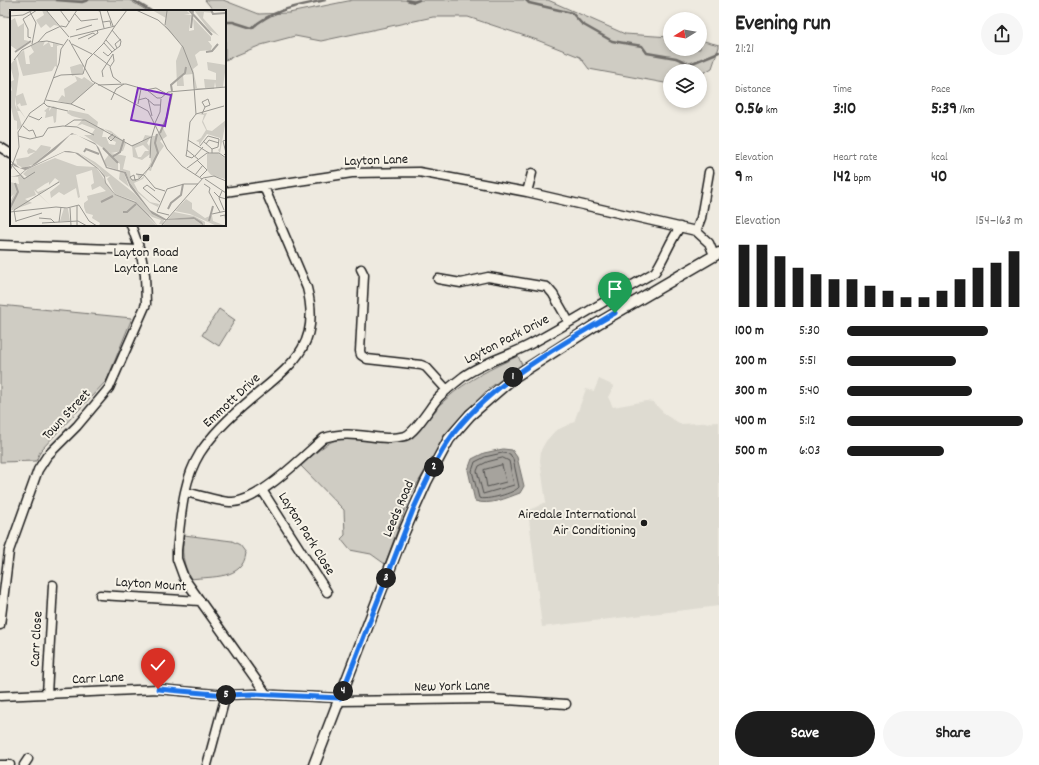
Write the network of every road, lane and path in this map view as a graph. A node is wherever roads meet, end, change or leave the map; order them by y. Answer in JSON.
{"nodes":[{"id":1,"x":0,"y":147,"type":"edge"},
{"id":2,"x":10,"y":153,"type":"edge"},
{"id":3,"x":532,"y":172,"type":"dead end"},
{"id":4,"x":709,"y":172,"type":"dead end"},
{"id":5,"x":264,"y":187,"type":"junction"},
{"id":6,"x":226,"y":192,"type":"edge"},
{"id":7,"x":527,"y":192,"type":"junction"},
{"id":8,"x":130,"y":226,"type":"edge"},
{"id":9,"x":680,"y":227,"type":"junction"},
{"id":10,"x":696,"y":231,"type":"junction"},
{"id":11,"x":0,"y":245,"type":"edge"},
{"id":12,"x":140,"y":250,"type":"junction"},
{"id":13,"x":717,"y":254,"type":"edge"},
{"id":14,"x":361,"y":269,"type":"dead end"},
{"id":15,"x":438,"y":279,"type":"dead end"},
{"id":16,"x":569,"y":322,"type":"junction"},
{"id":17,"x":448,"y":390,"type":"junction"},
{"id":18,"x":262,"y":490,"type":"junction"},
{"id":19,"x":185,"y":492,"type":"junction"},
{"id":20,"x":53,"y":585,"type":"dead end"},
{"id":21,"x":327,"y":592,"type":"dead end"},
{"id":22,"x":100,"y":595,"type":"dead end"},
{"id":23,"x":200,"y":601,"type":"junction"},
{"id":24,"x":1,"y":605,"type":"edge"},
{"id":25,"x":0,"y":625,"type":"edge"},
{"id":26,"x":47,"y":694,"type":"junction"},
{"id":27,"x":226,"y":695,"type":"junction"},
{"id":28,"x":267,"y":695,"type":"junction"},
{"id":29,"x":0,"y":696,"type":"edge"},
{"id":30,"x":339,"y":699,"type":"junction"},
{"id":31,"x":566,"y":704,"type":"dead end"},
{"id":32,"x":0,"y":765,"type":"edge"},
{"id":33,"x":10,"y":765,"type":"edge"},
{"id":34,"x":207,"y":765,"type":"edge"},
{"id":35,"x":314,"y":765,"type":"edge"}],
"edges":[{"from":1,"to":2,"type":"street"},
{"from":3,"to":7,"type":"street"},
{"from":4,"to":10,"type":"street"},
{"from":5,"to":6,"type":"street","name":"Layton Lane"},
{"from":5,"to":7,"type":"street","name":"Layton Lane"},
{"from":5,"to":19,"type":"street","name":"Emmott Drive"},
{"from":7,"to":9,"type":"street","name":"Layton Lane"},
{"from":8,"to":12,"type":"street","name":"Town Street"},
{"from":9,"to":10,"type":"street","name":"Layton Lane"},
{"from":9,"to":16,"type":"street","name":"Layton Park Drive"},
{"from":10,"to":13,"type":"street"},
{"from":11,"to":12,"type":"street"},
{"from":12,"to":24,"type":"street","name":"Town Street"},
{"from":13,"to":30,"type":"main road","name":"Leeds Road"},
{"from":14,"to":17,"type":"street"},
{"from":15,"to":16,"type":"street"},
{"from":16,"to":17,"type":"street","name":"Layton Park Drive"},
{"from":17,"to":18,"type":"street","name":"Layton Park Drive"},
{"from":18,"to":19,"type":"street","name":"Layton Park Drive"},
{"from":18,"to":21,"type":"street","name":"Layton Park Close"},
{"from":19,"to":23,"type":"street","name":"Emmott Drive"},
{"from":20,"to":26,"type":"street","name":"Carr Close"},
{"from":22,"to":23,"type":"street","name":"Layton Mount"},
{"from":23,"to":28,"type":"street","name":"Emmott Drive"},
{"from":24,"to":25,"type":"street","name":"Town Street"},
{"from":26,"to":27,"type":"street","name":"Carr Lane"},
{"from":26,"to":29,"type":"street","name":"Carr Lane"},
{"from":27,"to":28,"type":"street","name":"Carr Lane"},
{"from":27,"to":34,"type":"street"},
{"from":28,"to":30,"type":"street","name":"Carr Lane"},
{"from":30,"to":31,"type":"street","name":"New York Lane"},
{"from":30,"to":35,"type":"main road","name":"Leeds Road"},
{"from":32,"to":33,"type":"street"}]}
